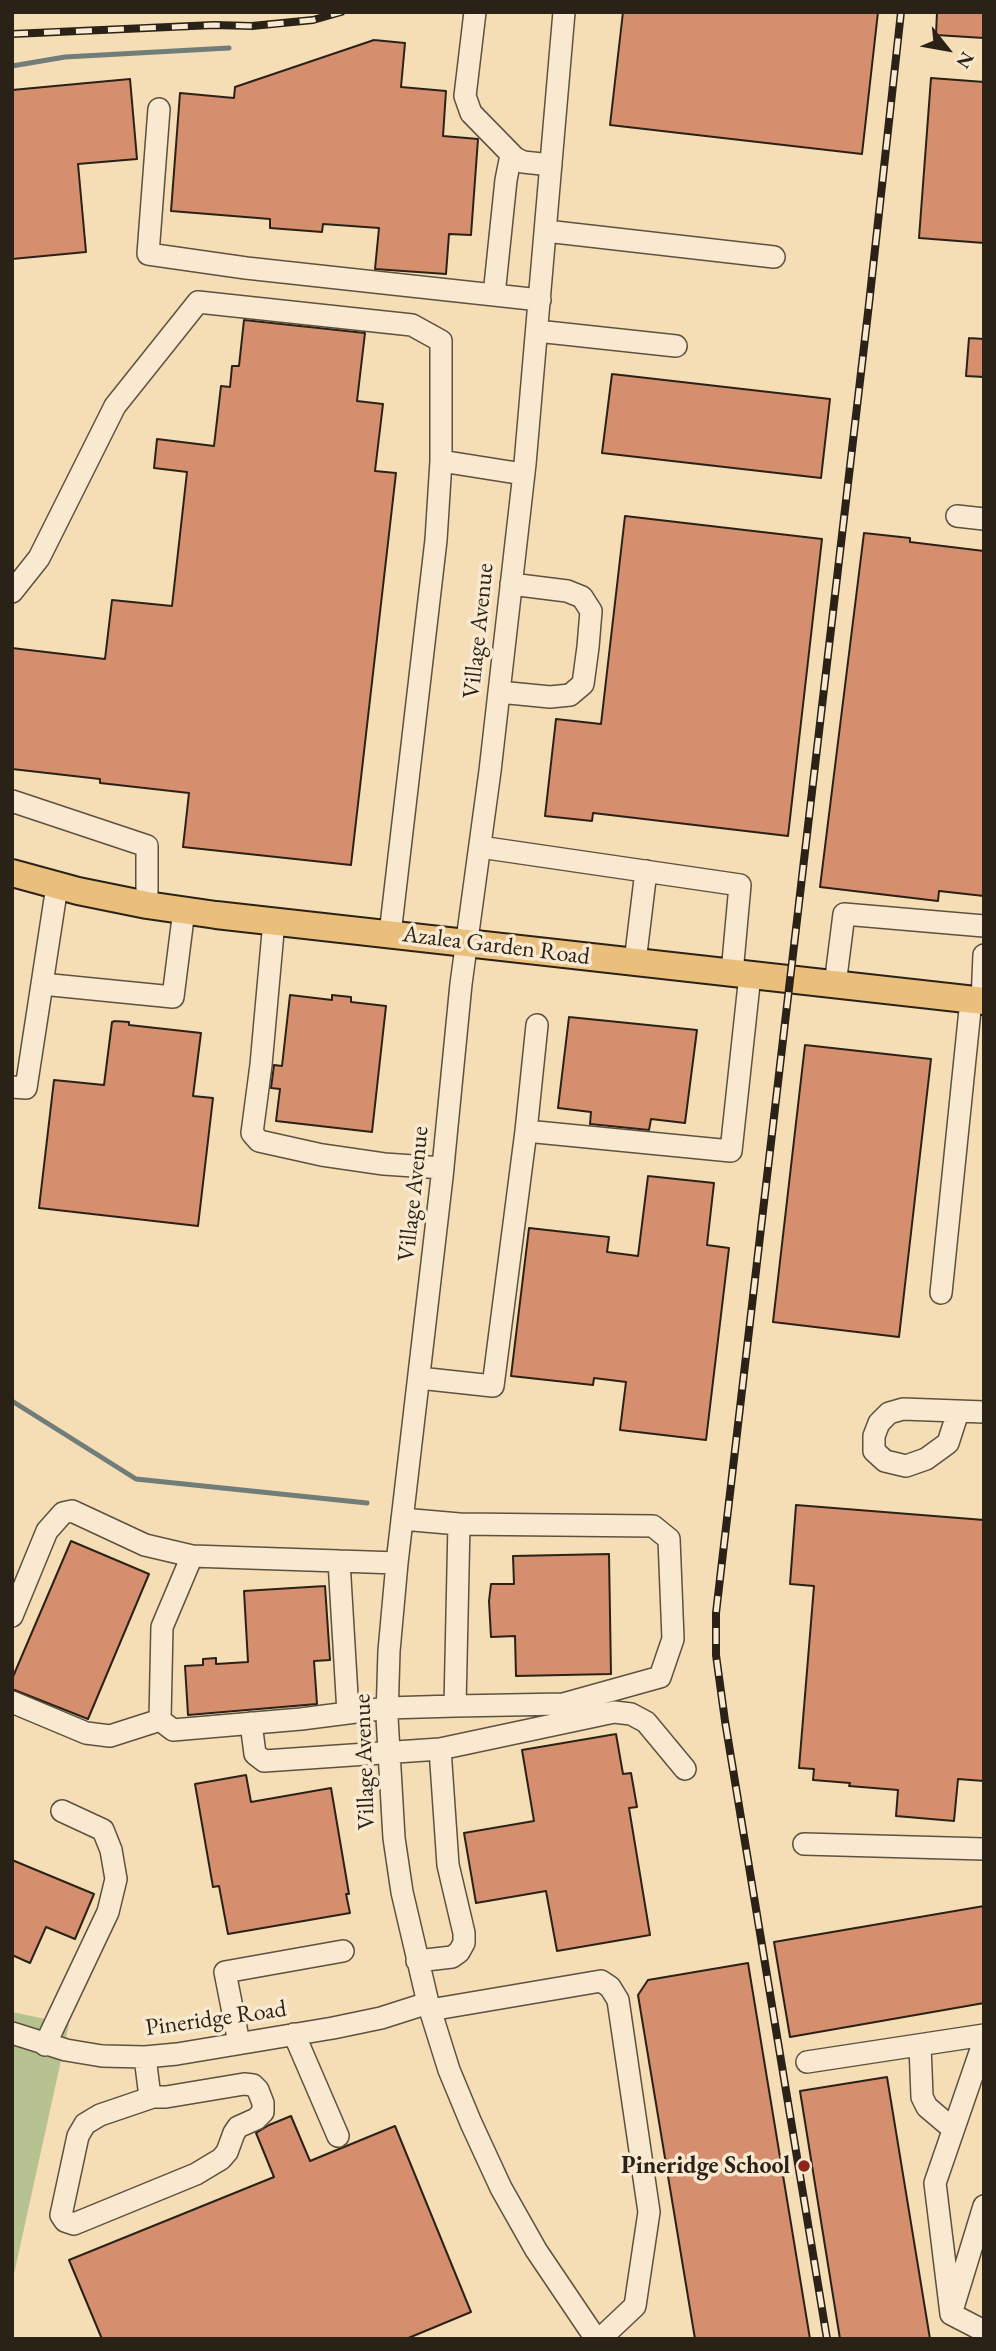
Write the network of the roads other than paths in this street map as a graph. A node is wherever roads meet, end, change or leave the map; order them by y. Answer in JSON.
{"nodes":[{"id":1,"x":475,"y":12,"type":"edge"},
{"id":2,"x":564,"y":12,"type":"edge"},
{"id":3,"x":159,"y":109,"type":"dead end"},
{"id":4,"x":511,"y":155,"type":"junction"},
{"id":5,"x":551,"y":165,"type":"junction"},
{"id":6,"x":546,"y":231,"type":"junction"},
{"id":7,"x":774,"y":257,"type":"dead end"},
{"id":8,"x":494,"y":295,"type":"junction"},
{"id":9,"x":540,"y":300,"type":"junction"},
{"id":10,"x":537,"y":331,"type":"junction"},
{"id":11,"x":676,"y":346,"type":"dead end"},
{"id":12,"x":441,"y":461,"type":"junction"},
{"id":13,"x":523,"y":474,"type":"junction"},
{"id":14,"x":957,"y":516,"type":"dead end"},
{"id":15,"x":984,"y":519,"type":"edge"},
{"id":16,"x":511,"y":584,"type":"junction"},
{"id":17,"x":12,"y":592,"type":"edge"},
{"id":18,"x":499,"y":692,"type":"junction"},
{"id":19,"x":12,"y":801,"type":"edge"},
{"id":20,"x":480,"y":847,"type":"junction"},
{"id":21,"x":646,"y":872,"type":"junction"},
{"id":22,"x":12,"y":873,"type":"edge"},
{"id":23,"x":57,"y":886,"type":"junction"},
{"id":24,"x":147,"y":905,"type":"junction"},
{"id":25,"x":184,"y":910,"type":"junction"},
{"id":26,"x":274,"y":921,"type":"junction"},
{"id":27,"x":984,"y":926,"type":"edge"},
{"id":28,"x":390,"y":934,"type":"junction"},
{"id":29,"x":467,"y":942,"type":"junction"},
{"id":30,"x":984,"y":955,"type":"edge"},
{"id":31,"x":635,"y":962,"type":"junction"},
{"id":32,"x":741,"y":974,"type":"junction"},
{"id":33,"x":42,"y":984,"type":"junction"},
{"id":34,"x":835,"y":985,"type":"junction"},
{"id":35,"x":979,"y":1001,"type":"edge"},
{"id":36,"x":537,"y":1025,"type":"dead end"},
{"id":37,"x":12,"y":1087,"type":"edge"},
{"id":38,"x":526,"y":1131,"type":"junction"},
{"id":39,"x":443,"y":1168,"type":"junction"},
{"id":40,"x":941,"y":1293,"type":"dead end"},
{"id":41,"x":419,"y":1378,"type":"junction"},
{"id":42,"x":958,"y":1412,"type":"dead end"},
{"id":43,"x":984,"y":1412,"type":"edge"},
{"id":44,"x":402,"y":1519,"type":"junction"},
{"id":45,"x":459,"y":1524,"type":"junction"},
{"id":46,"x":192,"y":1556,"type":"junction"},
{"id":47,"x":339,"y":1561,"type":"junction"},
{"id":48,"x":397,"y":1563,"type":"junction"},
{"id":49,"x":12,"y":1616,"type":"edge"},
{"id":50,"x":12,"y":1702,"type":"edge"},
{"id":51,"x":455,"y":1706,"type":"junction"},
{"id":52,"x":387,"y":1708,"type":"junction"},
{"id":53,"x":348,"y":1713,"type":"junction"},
{"id":54,"x":160,"y":1720,"type":"junction"},
{"id":55,"x":251,"y":1723,"type":"junction"},
{"id":56,"x":440,"y":1749,"type":"junction"},
{"id":57,"x":389,"y":1754,"type":"junction"},
{"id":58,"x":685,"y":1769,"type":"dead end"},
{"id":59,"x":62,"y":1811,"type":"dead end"},
{"id":60,"x":804,"y":1844,"type":"dead end"},
{"id":61,"x":984,"y":1849,"type":"edge"},
{"id":62,"x":343,"y":1951,"type":"dead end"},
{"id":63,"x":417,"y":1961,"type":"junction"},
{"id":64,"x":429,"y":2007,"type":"junction"},
{"id":65,"x":12,"y":2033,"type":"edge"},
{"id":66,"x":294,"y":2034,"type":"junction"},
{"id":67,"x":984,"y":2035,"type":"edge"},
{"id":68,"x":984,"y":2041,"type":"edge"},
{"id":69,"x":239,"y":2043,"type":"junction"},
{"id":70,"x":45,"y":2045,"type":"junction"},
{"id":71,"x":920,"y":2045,"type":"junction"},
{"id":72,"x":145,"y":2057,"type":"junction"},
{"id":73,"x":807,"y":2062,"type":"dead end"},
{"id":74,"x":153,"y":2097,"type":"junction"},
{"id":75,"x":953,"y":2129,"type":"junction"},
{"id":76,"x":338,"y":2136,"type":"dead end"},
{"id":77,"x":984,"y":2206,"type":"edge"},
{"id":78,"x":951,"y":2314,"type":"junction"},
{"id":79,"x":984,"y":2331,"type":"edge"},
{"id":80,"x":598,"y":2339,"type":"edge"}],
"edges":[{"from":1,"to":4,"type":"street"},
{"from":2,"to":5,"type":"street","name":"Village Avenue"},
{"from":3,"to":8,"type":"street"},
{"from":4,"to":5,"type":"street"},
{"from":4,"to":8,"type":"street"},
{"from":5,"to":6,"type":"street","name":"Village Avenue"},
{"from":6,"to":7,"type":"street"},
{"from":6,"to":9,"type":"street","name":"Village Avenue"},
{"from":8,"to":9,"type":"street"},
{"from":9,"to":10,"type":"street","name":"Village Avenue"},
{"from":10,"to":11,"type":"street"},
{"from":10,"to":13,"type":"street","name":"Village Avenue"},
{"from":12,"to":13,"type":"street"},
{"from":12,"to":17,"type":"street"},
{"from":12,"to":28,"type":"street"},
{"from":13,"to":16,"type":"street","name":"Village Avenue"},
{"from":14,"to":15,"type":"street"},
{"from":16,"to":18,"type":"street","name":"Village Avenue"},
{"from":16,"to":18,"type":"street"},
{"from":18,"to":20,"type":"street","name":"Village Avenue"},
{"from":19,"to":24,"type":"street"},
{"from":20,"to":21,"type":"street"},
{"from":20,"to":29,"type":"street","name":"Village Avenue"},
{"from":21,"to":31,"type":"street"},
{"from":21,"to":32,"type":"street"},
{"from":22,"to":23,"type":"main road","name":"Azalea Garden Road"},
{"from":23,"to":24,"type":"main road","name":"Azalea Garden Road"},
{"from":23,"to":33,"type":"street"},
{"from":24,"to":25,"type":"main road","name":"Azalea Garden Road"},
{"from":25,"to":26,"type":"main road","name":"Azalea Garden Road"},
{"from":25,"to":33,"type":"street"},
{"from":26,"to":28,"type":"main road","name":"Azalea Garden Road"},
{"from":26,"to":39,"type":"street"},
{"from":27,"to":34,"type":"street"},
{"from":28,"to":29,"type":"main road","name":"Azalea Garden Road"},
{"from":29,"to":31,"type":"main road","name":"Azalea Garden Road"},
{"from":29,"to":39,"type":"street","name":"Village Avenue"},
{"from":30,"to":35,"type":"street"},
{"from":31,"to":32,"type":"main road","name":"Azalea Garden Road"},
{"from":32,"to":34,"type":"main road","name":"Azalea Garden Road"},
{"from":32,"to":38,"type":"street"},
{"from":33,"to":37,"type":"street"},
{"from":34,"to":35,"type":"main road","name":"Azalea Garden Road"},
{"from":35,"to":40,"type":"street"},
{"from":36,"to":38,"type":"street"},
{"from":38,"to":41,"type":"street"},
{"from":39,"to":41,"type":"street","name":"Village Avenue"},
{"from":41,"to":44,"type":"street","name":"Village Avenue"},
{"from":42,"to":43,"type":"street"},
{"from":44,"to":45,"type":"street"},
{"from":44,"to":48,"type":"street","name":"Village Avenue"},
{"from":45,"to":51,"type":"street"},
{"from":45,"to":51,"type":"street"},
{"from":46,"to":47,"type":"street"},
{"from":46,"to":49,"type":"street"},
{"from":46,"to":54,"type":"street"},
{"from":47,"to":48,"type":"street"},
{"from":47,"to":53,"type":"street"},
{"from":48,"to":52,"type":"street","name":"Village Avenue"},
{"from":50,"to":54,"type":"street"},
{"from":51,"to":52,"type":"street"},
{"from":52,"to":53,"type":"street"},
{"from":52,"to":57,"type":"street","name":"Village Avenue"},
{"from":53,"to":55,"type":"street"},
{"from":54,"to":55,"type":"street"},
{"from":55,"to":57,"type":"street"},
{"from":56,"to":57,"type":"street"},
{"from":56,"to":58,"type":"street"},
{"from":56,"to":63,"type":"street"},
{"from":57,"to":63,"type":"street","name":"Village Avenue"},
{"from":59,"to":70,"type":"street"},
{"from":60,"to":61,"type":"street"},
{"from":62,"to":69,"type":"street"},
{"from":63,"to":64,"type":"street","name":"Village Avenue"},
{"from":64,"to":66,"type":"street","name":"Pineridge Road"},
{"from":64,"to":80,"type":"street","name":"Village Avenue"},
{"from":64,"to":80,"type":"street","name":"Pineridge Road"},
{"from":65,"to":70,"type":"street","name":"Pineridge Road"},
{"from":66,"to":69,"type":"street","name":"Pineridge Road"},
{"from":66,"to":76,"type":"street"},
{"from":67,"to":71,"type":"street"},
{"from":68,"to":75,"type":"street"},
{"from":69,"to":72,"type":"street","name":"Pineridge Road"},
{"from":70,"to":72,"type":"street","name":"Pineridge Road"},
{"from":71,"to":73,"type":"street"},
{"from":71,"to":75,"type":"street"},
{"from":72,"to":74,"type":"street"},
{"from":74,"to":74,"type":"street"},
{"from":75,"to":78,"type":"street"},
{"from":77,"to":78,"type":"street"},
{"from":78,"to":79,"type":"street"}]}
